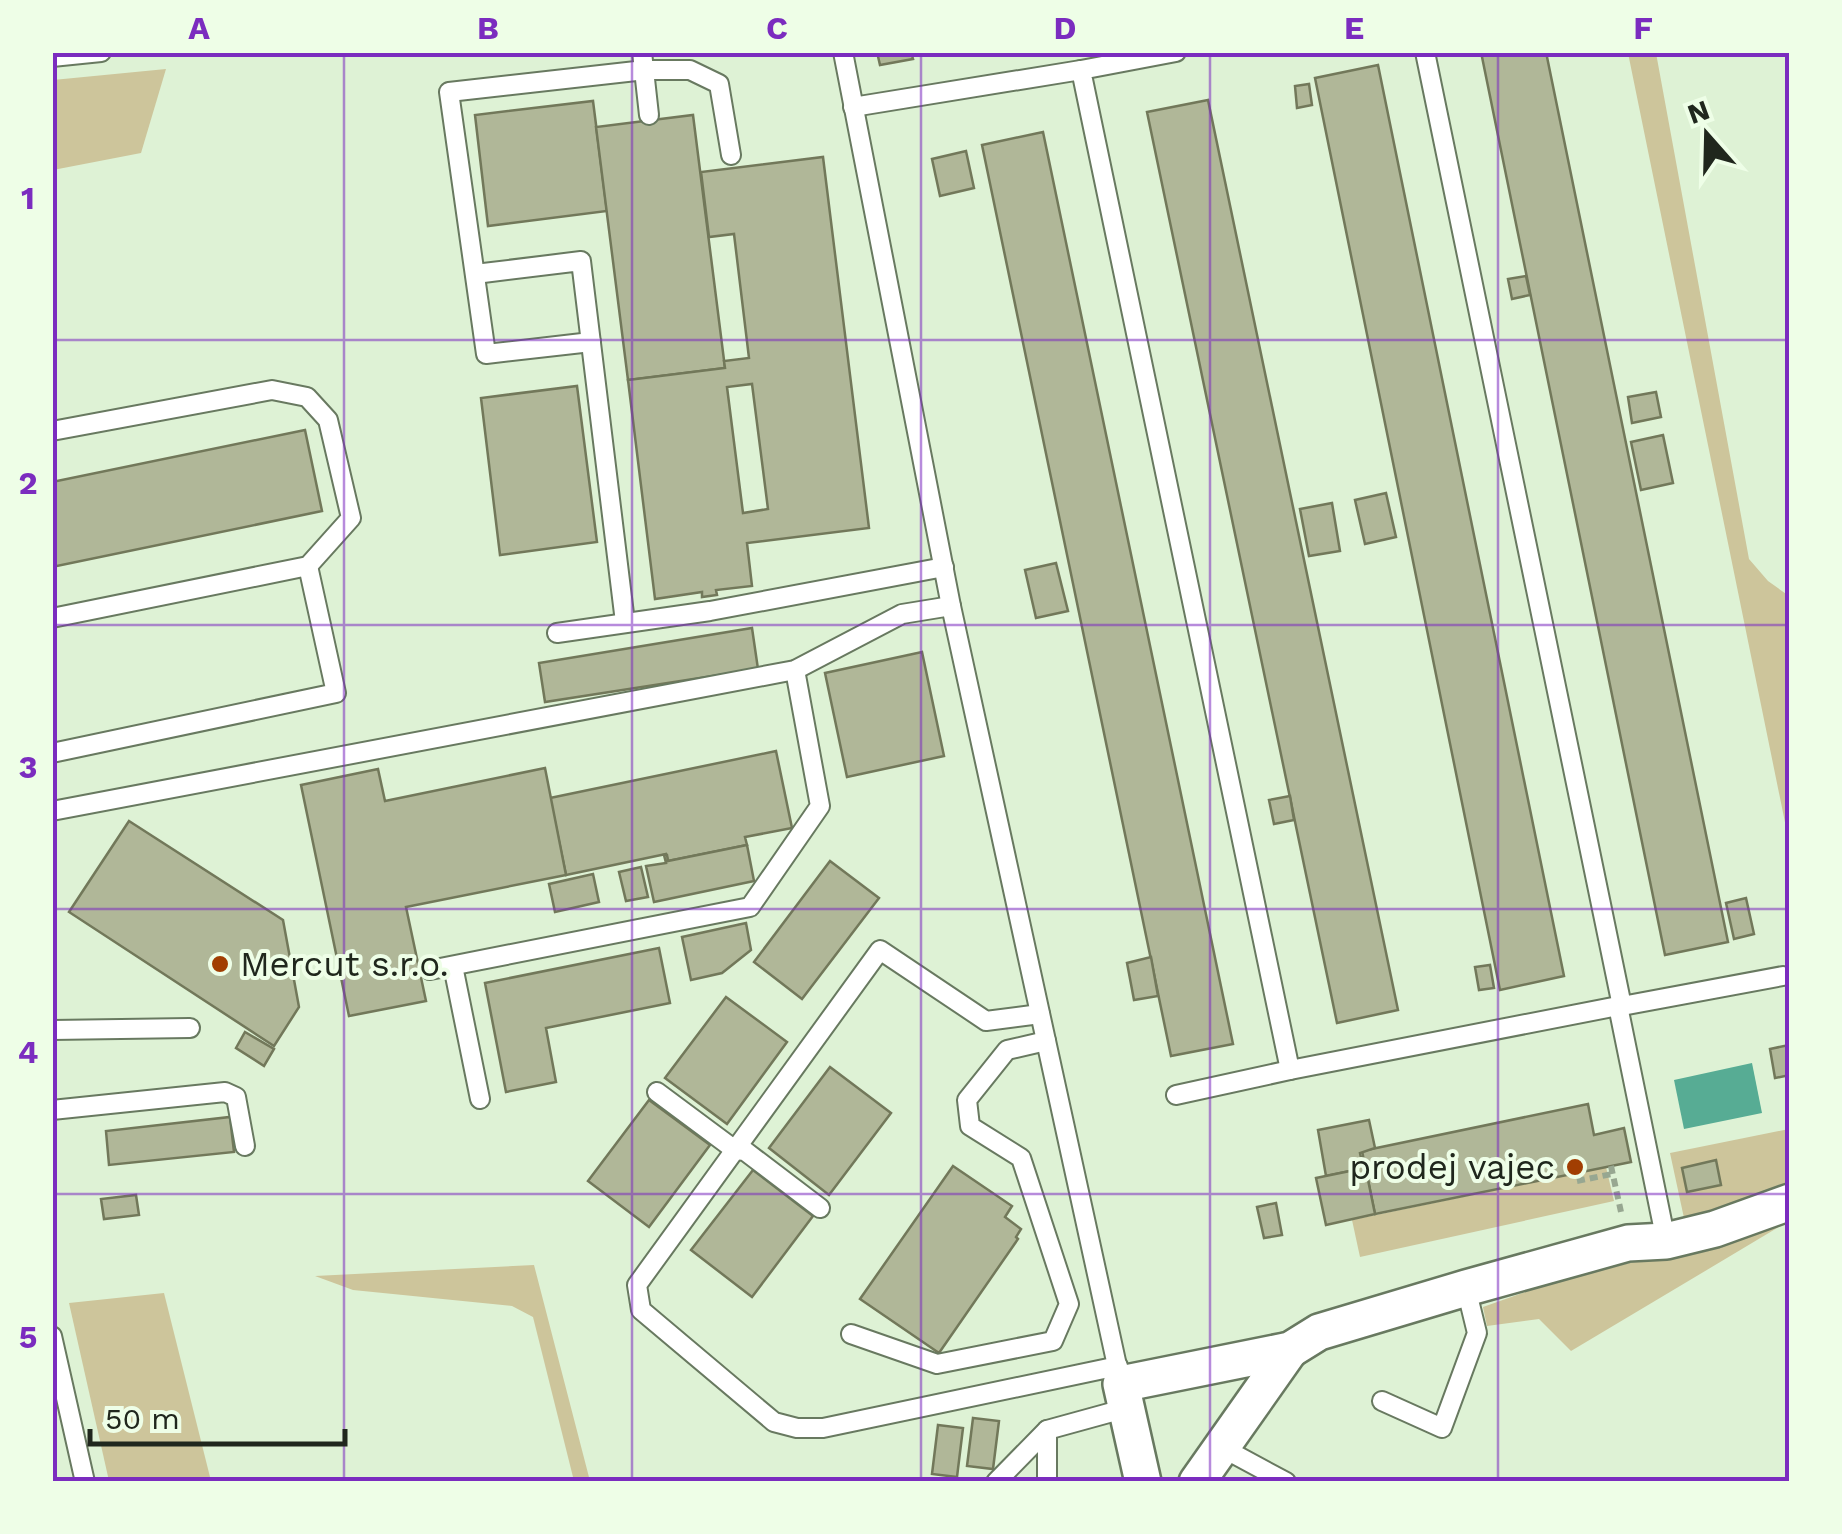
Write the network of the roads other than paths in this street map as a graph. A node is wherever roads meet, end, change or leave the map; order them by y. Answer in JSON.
{"nodes":[{"id":1,"x":101,"y":52,"type":"edge"},
{"id":2,"x":843,"y":52,"type":"edge"},
{"id":3,"x":1176,"y":52,"type":"edge"},
{"id":4,"x":1425,"y":52,"type":"edge"},
{"id":5,"x":52,"y":57,"type":"edge"},
{"id":6,"x":644,"y":61,"type":"edge"},
{"id":7,"x":1082,"y":70,"type":"junction"},
{"id":8,"x":853,"y":106,"type":"junction"},
{"id":9,"x":649,"y":115,"type":"dead end"},
{"id":10,"x":731,"y":155,"type":"dead end"},
{"id":11,"x":475,"y":274,"type":"junction"},
{"id":12,"x":591,"y":342,"type":"junction"},
{"id":13,"x":52,"y":431,"type":"edge"},
{"id":14,"x":308,"y":566,"type":"junction"},
{"id":15,"x":944,"y":567,"type":"junction"},
{"id":16,"x":951,"y":606,"type":"junction"},
{"id":17,"x":52,"y":618,"type":"edge"},
{"id":18,"x":625,"y":622,"type":"junction"},
{"id":19,"x":557,"y":633,"type":"dead end"},
{"id":20,"x":795,"y":670,"type":"junction"},
{"id":21,"x":52,"y":753,"type":"edge"},
{"id":22,"x":52,"y":810,"type":"edge"},
{"id":23,"x":453,"y":966,"type":"junction"},
{"id":24,"x":430,"y":970,"type":"dead end"},
{"id":25,"x":1783,"y":976,"type":"dead end"},
{"id":26,"x":1620,"y":1006,"type":"junction"},
{"id":27,"x":1040,"y":1014,"type":"junction"},
{"id":28,"x":190,"y":1028,"type":"dead end"},
{"id":29,"x":52,"y":1030,"type":"edge"},
{"id":30,"x":1046,"y":1041,"type":"junction"},
{"id":31,"x":1290,"y":1070,"type":"junction"},
{"id":32,"x":657,"y":1092,"type":"dead end"},
{"id":33,"x":1176,"y":1096,"type":"dead end"},
{"id":34,"x":480,"y":1100,"type":"dead end"},
{"id":35,"x":52,"y":1110,"type":"edge"},
{"id":36,"x":245,"y":1146,"type":"dead end"},
{"id":37,"x":735,"y":1150,"type":"junction"},
{"id":38,"x":1790,"y":1202,"type":"edge"},
{"id":39,"x":820,"y":1208,"type":"dead end"},
{"id":40,"x":1666,"y":1241,"type":"junction"},
{"id":41,"x":1466,"y":1288,"type":"junction"},
{"id":42,"x":851,"y":1334,"type":"dead end"},
{"id":43,"x":52,"y":1336,"type":"edge"},
{"id":44,"x":1290,"y":1350,"type":"junction"},
{"id":45,"x":1122,"y":1386,"type":"junction"},
{"id":46,"x":1382,"y":1400,"type":"dead end"},
{"id":47,"x":1047,"y":1430,"type":"junction"},
{"id":48,"x":1221,"y":1448,"type":"junction"},
{"id":49,"x":85,"y":1482,"type":"edge"},
{"id":50,"x":996,"y":1482,"type":"edge"},
{"id":51,"x":1047,"y":1482,"type":"edge"},
{"id":52,"x":1143,"y":1482,"type":"edge"},
{"id":53,"x":1197,"y":1482,"type":"edge"},
{"id":54,"x":1286,"y":1482,"type":"edge"}],
"edges":[{"from":1,"to":5,"type":"lane"},
{"from":2,"to":8,"type":"lane"},
{"from":3,"to":7,"type":"lane"},
{"from":4,"to":26,"type":"lane"},
{"from":6,"to":9,"type":"lane"},
{"from":6,"to":10,"type":"lane"},
{"from":6,"to":11,"type":"lane"},
{"from":7,"to":8,"type":"lane"},
{"from":7,"to":31,"type":"lane"},
{"from":8,"to":15,"type":"lane"},
{"from":11,"to":12,"type":"lane"},
{"from":11,"to":12,"type":"lane"},
{"from":12,"to":18,"type":"lane"},
{"from":13,"to":14,"type":"lane"},
{"from":14,"to":17,"type":"lane"},
{"from":14,"to":21,"type":"lane"},
{"from":15,"to":16,"type":"lane"},
{"from":15,"to":18,"type":"lane"},
{"from":16,"to":20,"type":"lane"},
{"from":16,"to":27,"type":"lane"},
{"from":18,"to":19,"type":"lane"},
{"from":20,"to":22,"type":"lane"},
{"from":20,"to":23,"type":"lane"},
{"from":23,"to":24,"type":"lane"},
{"from":23,"to":34,"type":"lane"},
{"from":25,"to":26,"type":"lane"},
{"from":26,"to":31,"type":"lane"},
{"from":26,"to":40,"type":"lane"},
{"from":27,"to":30,"type":"lane"},
{"from":27,"to":37,"type":"lane"},
{"from":28,"to":29,"type":"lane"},
{"from":30,"to":42,"type":"lane"},
{"from":30,"to":45,"type":"lane"},
{"from":31,"to":33,"type":"lane"},
{"from":32,"to":37,"type":"lane"},
{"from":35,"to":36,"type":"lane"},
{"from":37,"to":39,"type":"lane"},
{"from":37,"to":45,"type":"lane"},
{"from":38,"to":40,"type":"street"},
{"from":40,"to":41,"type":"street"},
{"from":41,"to":44,"type":"street"},
{"from":41,"to":46,"type":"lane"},
{"from":43,"to":49,"type":"lane"},
{"from":44,"to":45,"type":"street"},
{"from":44,"to":48,"type":"street"},
{"from":45,"to":47,"type":"lane"},
{"from":45,"to":52,"type":"street"},
{"from":47,"to":50,"type":"lane"},
{"from":47,"to":51,"type":"lane"},
{"from":48,"to":53,"type":"street"},
{"from":48,"to":54,"type":"lane"}]}
